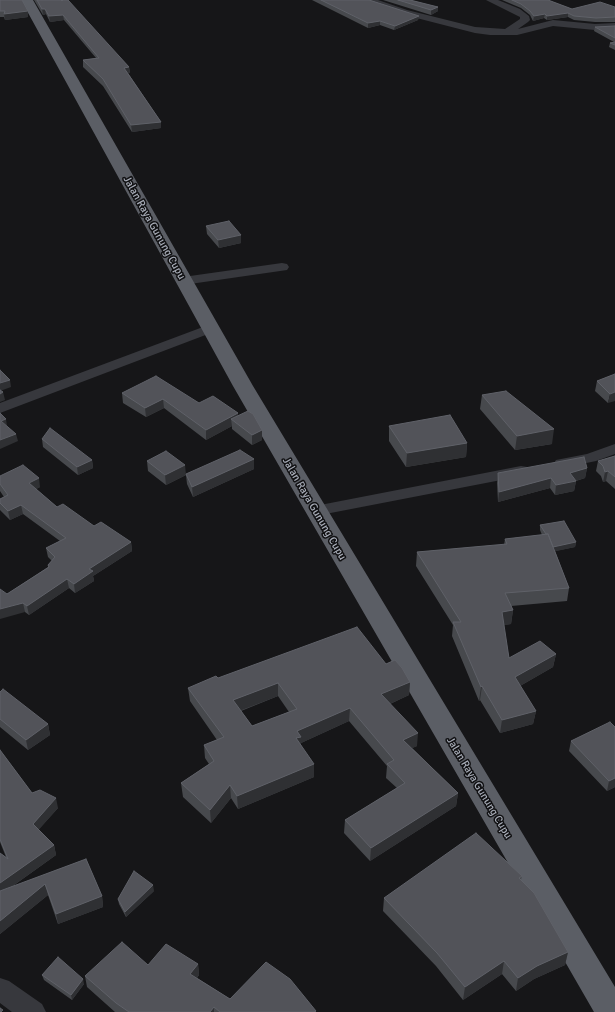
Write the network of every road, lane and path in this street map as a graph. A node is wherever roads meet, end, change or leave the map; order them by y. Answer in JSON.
{"nodes":[{"id":1,"x":27,"y":0,"type":"edge"},
{"id":2,"x":369,"y":0,"type":"edge"},
{"id":3,"x":490,"y":0,"type":"edge"},
{"id":4,"x":615,"y":26,"type":"edge"},
{"id":5,"x":506,"y":33,"type":"junction"},
{"id":6,"x":282,"y":267,"type":"dead end"},
{"id":7,"x":183,"y":281,"type":"junction"},
{"id":8,"x":211,"y":328,"type":"junction"},
{"id":9,"x":0,"y":408,"type":"edge"},
{"id":10,"x":615,"y":449,"type":"edge"},
{"id":11,"x":315,"y":511,"type":"junction"},
{"id":12,"x":0,"y":989,"type":"edge"},
{"id":13,"x":33,"y":1012,"type":"edge"},
{"id":14,"x":612,"y":1012,"type":"edge"}],
"edges":[{"from":1,"to":7,"type":"highway","name":"Jalan Raya Gunung Cupu"},
{"from":2,"to":5,"type":"street"},
{"from":3,"to":5,"type":"street"},
{"from":4,"to":5,"type":"street"},
{"from":6,"to":7,"type":"street"},
{"from":7,"to":8,"type":"highway","name":"Jalan Raya Gunung Cupu"},
{"from":8,"to":9,"type":"street"},
{"from":8,"to":11,"type":"highway","name":"Jalan Raya Gunung Cupu"},
{"from":10,"to":11,"type":"street"},
{"from":11,"to":14,"type":"highway","name":"Jalan Raya Gunung Cupu"},
{"from":12,"to":13,"type":"street"}]}
